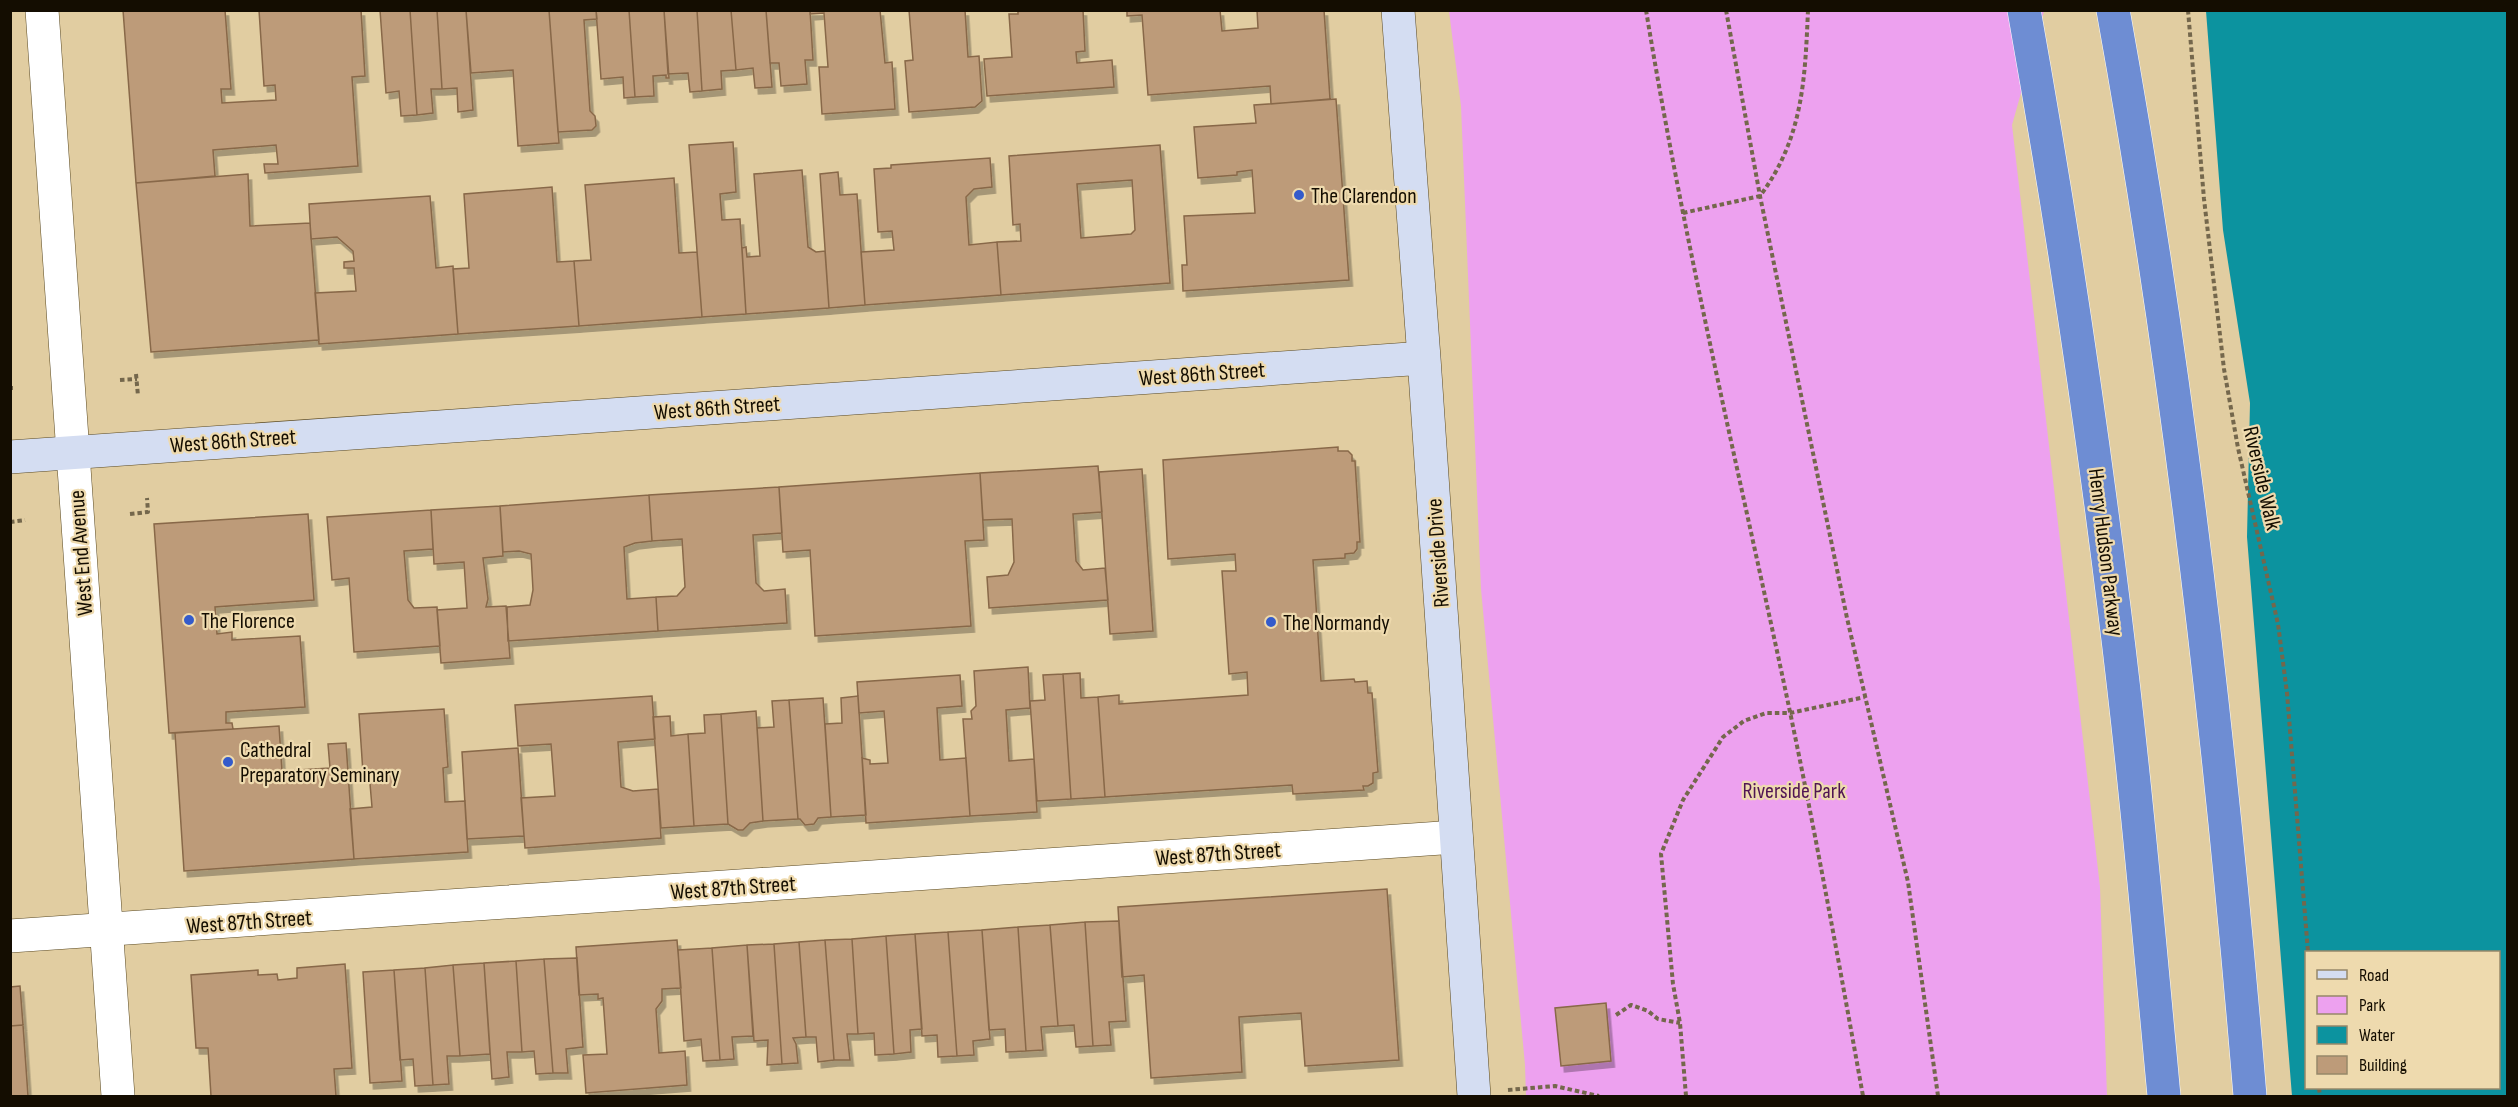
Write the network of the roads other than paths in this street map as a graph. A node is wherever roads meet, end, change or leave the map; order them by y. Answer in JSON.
{"nodes":[{"id":1,"x":42,"y":10,"type":"edge"},
{"id":2,"x":1398,"y":10,"type":"edge"},
{"id":3,"x":2024,"y":10,"type":"edge"},
{"id":4,"x":2113,"y":10,"type":"edge"},
{"id":5,"x":1424,"y":358,"type":"junction"},
{"id":6,"x":73,"y":452,"type":"junction"},
{"id":7,"x":10,"y":456,"type":"edge"},
{"id":8,"x":1456,"y":837,"type":"junction"},
{"id":9,"x":106,"y":930,"type":"junction"},
{"id":10,"x":10,"y":936,"type":"edge"},
{"id":11,"x":1474,"y":1095,"type":"edge"},
{"id":12,"x":118,"y":1096,"type":"edge"},
{"id":13,"x":2164,"y":1096,"type":"edge"},
{"id":14,"x":2250,"y":1096,"type":"edge"}],
"edges":[{"from":1,"to":6,"type":"street","name":"West End Avenue"},
{"from":2,"to":5,"type":"main road","name":"Riverside Drive"},
{"from":3,"to":13,"type":"highway","name":"Henry Hudson Parkway"},
{"from":4,"to":14,"type":"highway"},
{"from":5,"to":6,"type":"main road","name":"West 86th Street"},
{"from":5,"to":8,"type":"main road","name":"Riverside Drive"},
{"from":6,"to":7,"type":"main road","name":"West 86th Street"},
{"from":6,"to":9,"type":"street","name":"West End Avenue"},
{"from":8,"to":9,"type":"street","name":"West 87th Street"},
{"from":8,"to":11,"type":"main road","name":"Riverside Drive"},
{"from":9,"to":10,"type":"street","name":"West 87th Street"},
{"from":9,"to":12,"type":"street","name":"West End Avenue"}]}
